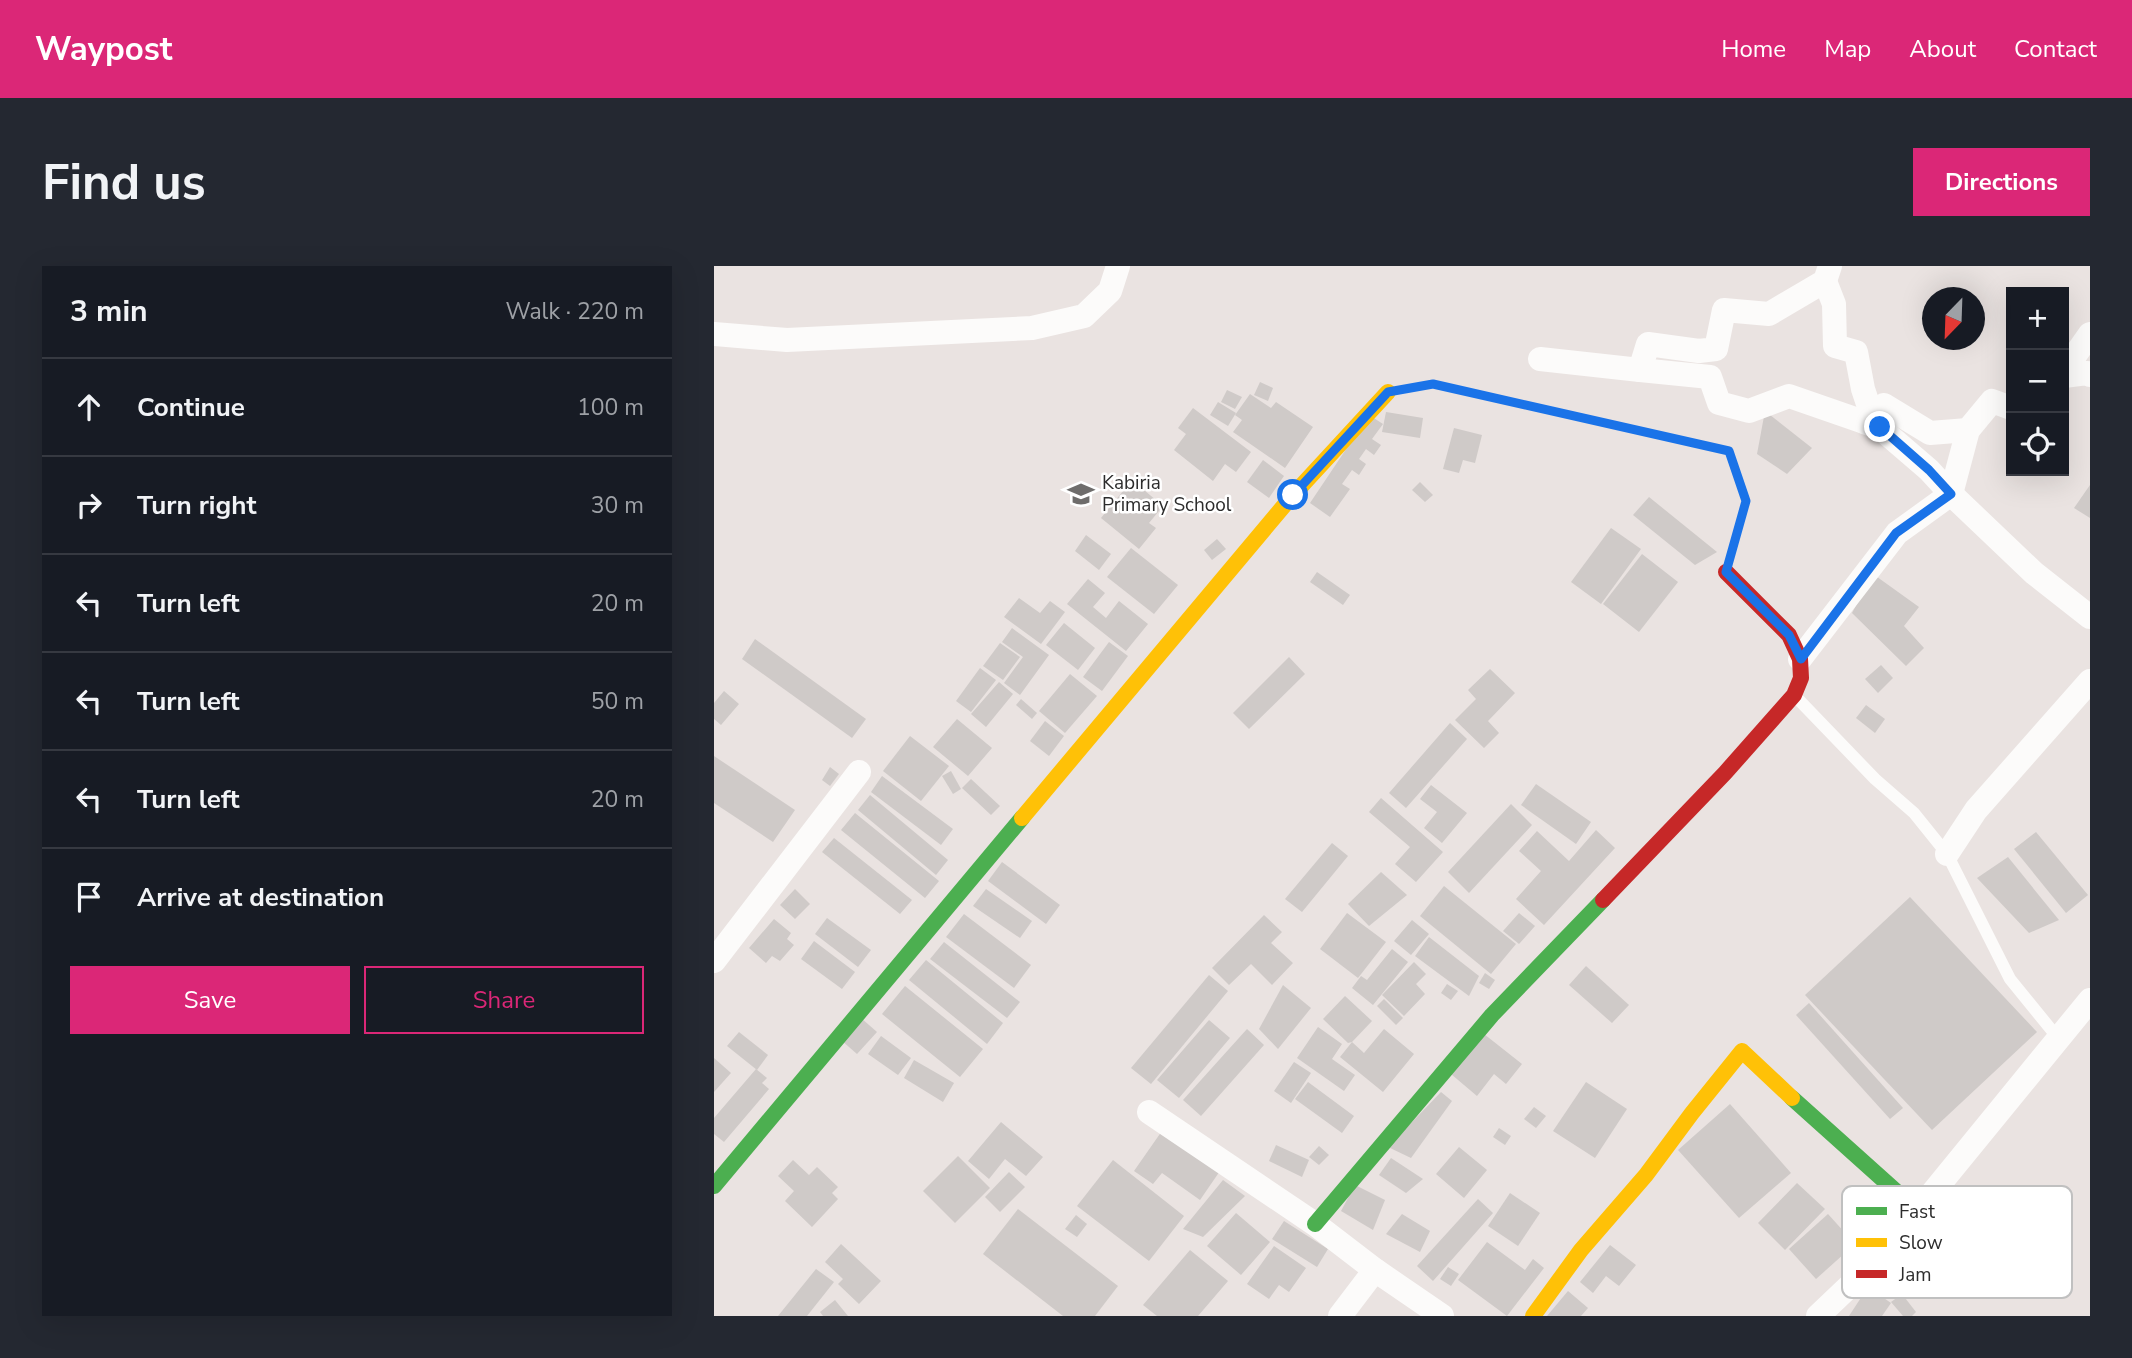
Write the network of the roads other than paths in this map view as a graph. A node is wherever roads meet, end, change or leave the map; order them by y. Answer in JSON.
{"nodes":[{"id":1,"x":1118,"y":266,"type":"edge"},
{"id":2,"x":1828,"y":274,"type":"edge"},
{"id":3,"x":714,"y":334,"type":"edge"},
{"id":4,"x":2090,"y":334,"type":"edge"},
{"id":5,"x":1540,"y":359,"type":"dead end"},
{"id":6,"x":2069,"y":366,"type":"edge"},
{"id":7,"x":1640,"y":370,"type":"junction"},
{"id":8,"x":2069,"y":374,"type":"edge"},
{"id":9,"x":2090,"y":375,"type":"edge"},
{"id":10,"x":1388,"y":392,"type":"road end"},
{"id":11,"x":2006,"y":406,"type":"edge"},
{"id":12,"x":1864,"y":422,"type":"junction"},
{"id":13,"x":1968,"y":430,"type":"junction"},
{"id":14,"x":1951,"y":494,"type":"junction"},
{"id":15,"x":1726,"y":572,"type":"road end"},
{"id":16,"x":2090,"y":617,"type":"edge"},
{"id":17,"x":1801,"y":659,"type":"junction"},
{"id":18,"x":2090,"y":681,"type":"edge"},
{"id":19,"x":1794,"y":695,"type":"junction"},
{"id":20,"x":859,"y":772,"type":"dead end"},
{"id":21,"x":1947,"y":853,"type":"junction"},
{"id":22,"x":714,"y":961,"type":"edge"},
{"id":23,"x":2090,"y":1000,"type":"edge"},
{"id":24,"x":2058,"y":1038,"type":"junction"},
{"id":25,"x":1149,"y":1112,"type":"dead end"},
{"id":26,"x":714,"y":1186,"type":"edge"},
{"id":27,"x":1889,"y":1186,"type":"edge"},
{"id":28,"x":1937,"y":1186,"type":"edge"},
{"id":29,"x":1315,"y":1224,"type":"junction"},
{"id":30,"x":1375,"y":1270,"type":"junction"},
{"id":31,"x":1842,"y":1293,"type":"edge"},
{"id":32,"x":1340,"y":1316,"type":"edge"},
{"id":33,"x":1442,"y":1316,"type":"edge"},
{"id":34,"x":1533,"y":1316,"type":"edge"},
{"id":35,"x":1818,"y":1316,"type":"edge"}],
"edges":[{"from":1,"to":3,"type":"street"},
{"from":2,"to":7,"type":"street"},
{"from":2,"to":12,"type":"street"},
{"from":4,"to":6,"type":"street"},
{"from":5,"to":7,"type":"street"},
{"from":7,"to":12,"type":"street"},
{"from":8,"to":9,"type":"street"},
{"from":10,"to":26,"type":"street"},
{"from":11,"to":13,"type":"street"},
{"from":12,"to":13,"type":"street"},
{"from":12,"to":14,"type":"street"},
{"from":13,"to":14,"type":"street"},
{"from":14,"to":16,"type":"street"},
{"from":14,"to":17,"type":"street"},
{"from":15,"to":17,"type":"street"},
{"from":17,"to":19,"type":"street"},
{"from":18,"to":21,"type":"street"},
{"from":19,"to":21,"type":"lane"},
{"from":19,"to":29,"type":"street"},
{"from":20,"to":22,"type":"street"},
{"from":21,"to":24,"type":"lane"},
{"from":23,"to":24,"type":"street"},
{"from":24,"to":28,"type":"street"},
{"from":25,"to":29,"type":"street"},
{"from":27,"to":34,"type":"street"},
{"from":29,"to":30,"type":"street"},
{"from":30,"to":32,"type":"street"},
{"from":30,"to":33,"type":"street"},
{"from":31,"to":35,"type":"street"}]}
